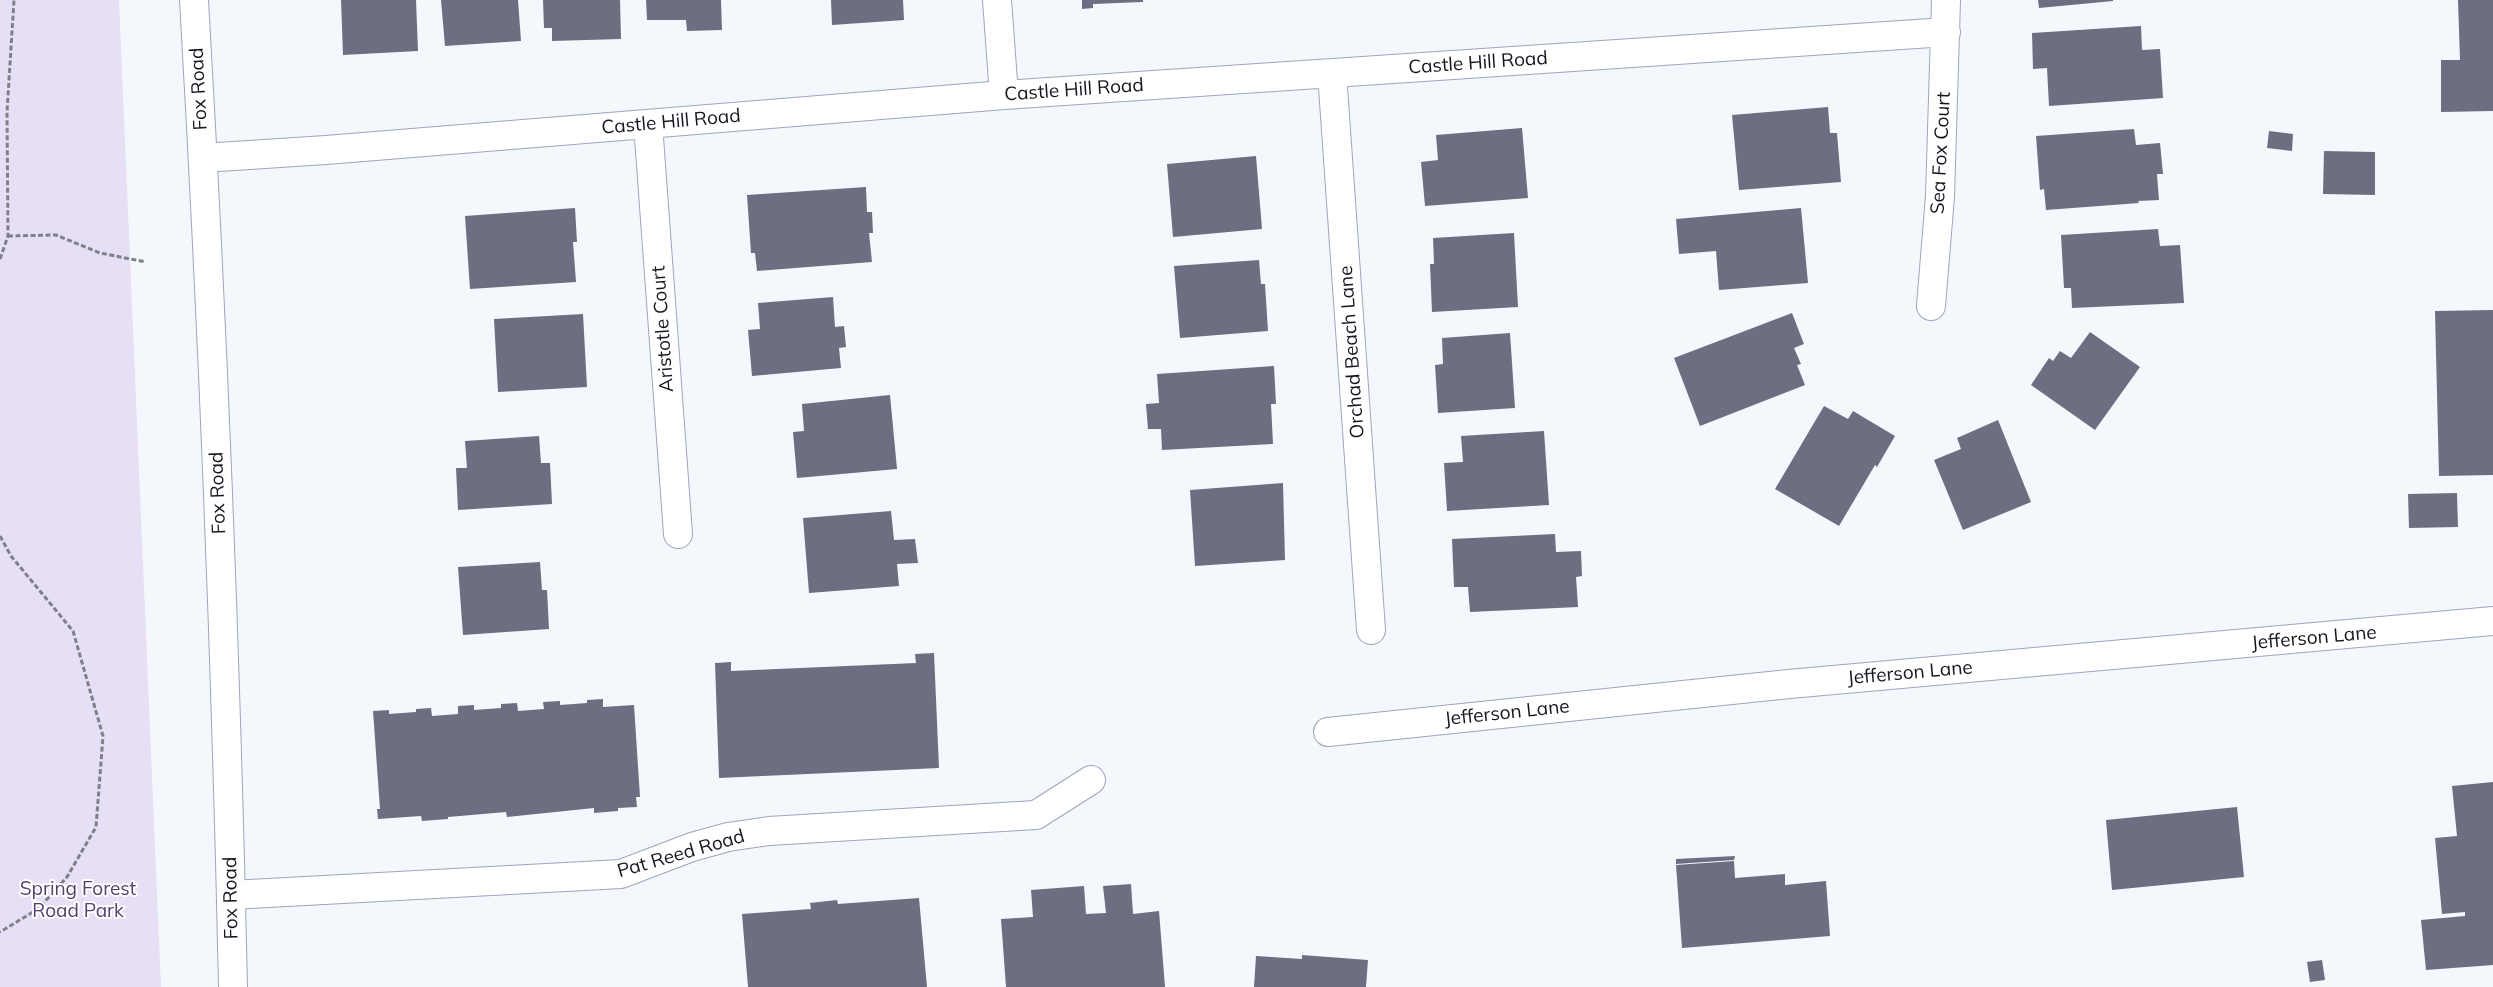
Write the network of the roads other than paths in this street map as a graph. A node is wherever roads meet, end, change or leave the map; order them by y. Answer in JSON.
{"nodes":[{"id":1,"x":194,"y":0,"type":"edge"},
{"id":2,"x":997,"y":0,"type":"edge"},
{"id":3,"x":1946,"y":0,"type":"edge"},
{"id":4,"x":1946,"y":32,"type":"junction"},
{"id":5,"x":1332,"y":73,"type":"junction"},
{"id":6,"x":1004,"y":94,"type":"junction"},
{"id":7,"x":648,"y":124,"type":"junction"},
{"id":8,"x":203,"y":158,"type":"junction"},
{"id":9,"x":1931,"y":306,"type":"dead end"},
{"id":10,"x":678,"y":534,"type":"dead end"},
{"id":11,"x":2493,"y":621,"type":"edge"},
{"id":12,"x":1371,"y":630,"type":"dead end"},
{"id":13,"x":1328,"y":732,"type":"dead end"},
{"id":14,"x":1091,"y":780,"type":"dead end"},
{"id":15,"x":231,"y":895,"type":"junction"},
{"id":16,"x":233,"y":987,"type":"edge"}],
"edges":[{"from":1,"to":8,"type":"street","name":"Fox Road"},
{"from":2,"to":6,"type":"street"},
{"from":3,"to":4,"type":"street","name":"Sea Fox Court"},
{"from":4,"to":5,"type":"street","name":"Castle Hill Road"},
{"from":4,"to":9,"type":"street","name":"Sea Fox Court"},
{"from":5,"to":6,"type":"street","name":"Castle Hill Road"},
{"from":5,"to":12,"type":"street","name":"Orchad Beach Lane"},
{"from":6,"to":7,"type":"street","name":"Castle Hill Road"},
{"from":7,"to":8,"type":"street","name":"Castle Hill Road"},
{"from":7,"to":10,"type":"street","name":"Aristotle Court"},
{"from":8,"to":15,"type":"street","name":"Fox Road"},
{"from":11,"to":13,"type":"street","name":"Jefferson Lane"},
{"from":14,"to":15,"type":"street","name":"Pat Reed Road"},
{"from":15,"to":16,"type":"street","name":"Fox Road"}]}
